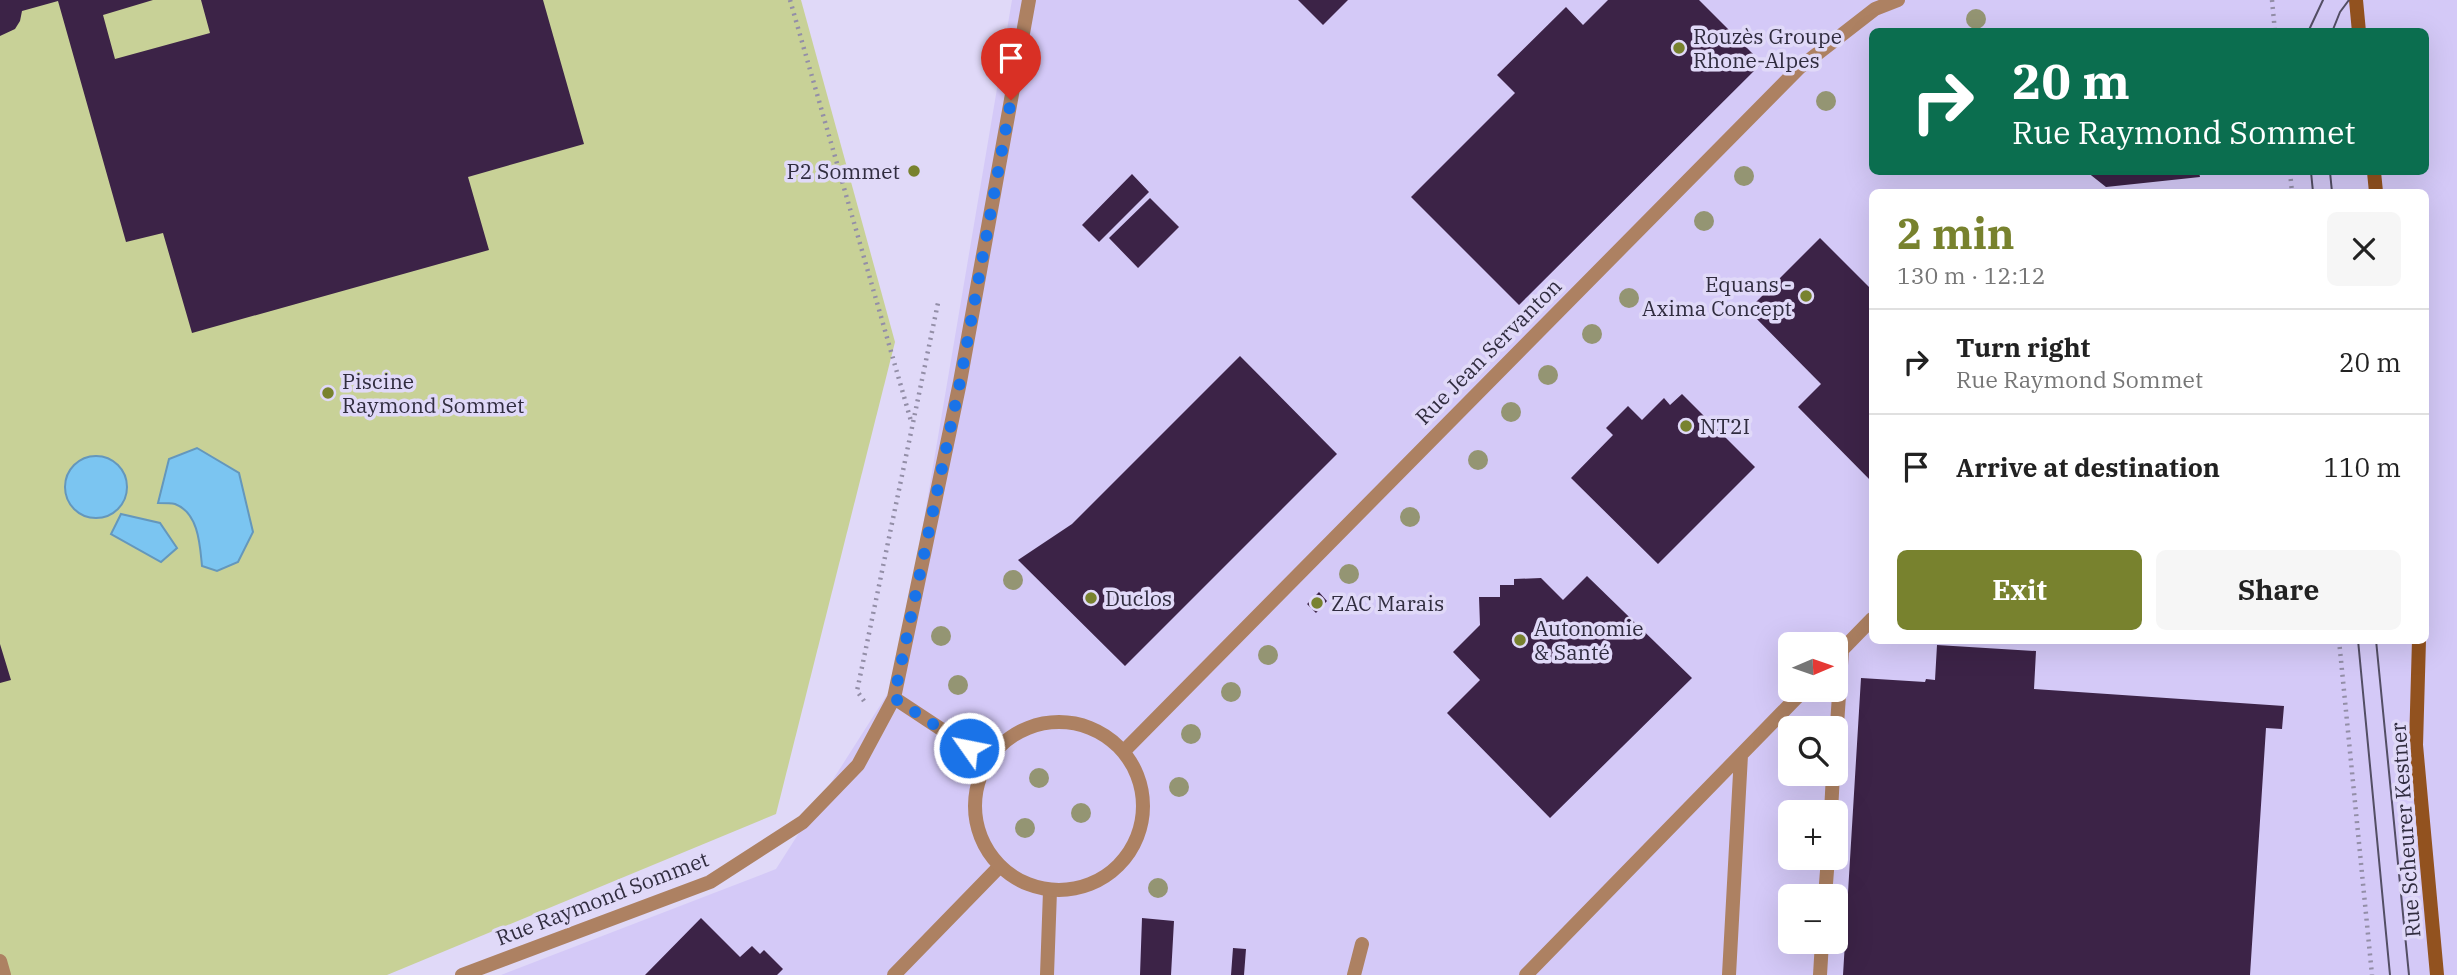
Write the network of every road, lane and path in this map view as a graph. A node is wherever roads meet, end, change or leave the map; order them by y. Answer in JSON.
{"nodes":[{"id":1,"x":790,"y":0,"type":"edge"},
{"id":2,"x":1029,"y":0,"type":"edge"},
{"id":3,"x":1898,"y":0,"type":"edge"},
{"id":4,"x":2272,"y":0,"type":"edge"},
{"id":5,"x":2356,"y":0,"type":"edge"},
{"id":6,"x":1871,"y":5,"type":"edge"},
{"id":7,"x":2276,"y":28,"type":"edge"},
{"id":8,"x":2359,"y":28,"type":"edge"},
{"id":9,"x":938,"y":303,"type":"dead end"},
{"id":10,"x":911,"y":421,"type":"junction"},
{"id":11,"x":1869,"y":622,"type":"edge"},
{"id":12,"x":1848,"y":644,"type":"edge"},
{"id":13,"x":2339,"y":644,"type":"edge"},
{"id":14,"x":2418,"y":644,"type":"edge"},
{"id":15,"x":894,"y":698,"type":"junction"},
{"id":16,"x":1792,"y":702,"type":"edge"},
{"id":17,"x":881,"y":721,"type":"junction"},
{"id":18,"x":1124,"y":751,"type":"junction"},
{"id":19,"x":1741,"y":755,"type":"junction"},
{"id":20,"x":988,"y":760,"type":"junction"},
{"id":21,"x":1000,"y":866,"type":"junction"},
{"id":22,"x":1050,"y":891,"type":"junction"},
{"id":23,"x":1362,"y":944,"type":"dead end"},
{"id":24,"x":1821,"y":954,"type":"edge"},
{"id":25,"x":0,"y":961,"type":"edge"},
{"id":26,"x":4,"y":975,"type":"edge"},
{"id":27,"x":462,"y":975,"type":"edge"},
{"id":28,"x":894,"y":975,"type":"edge"},
{"id":29,"x":1047,"y":975,"type":"edge"},
{"id":30,"x":1354,"y":975,"type":"edge"},
{"id":31,"x":1526,"y":975,"type":"edge"},
{"id":32,"x":1729,"y":975,"type":"edge"},
{"id":33,"x":1820,"y":975,"type":"edge"},
{"id":34,"x":2372,"y":975,"type":"edge"},
{"id":35,"x":2437,"y":975,"type":"edge"}],
"edges":[{"from":1,"to":10,"type":"path"},
{"from":2,"to":15,"type":"street","name":"Rue Raymond Sommet"},
{"from":3,"to":6,"type":"street","name":"Rue Jean Servanton"},
{"from":4,"to":7,"type":"path"},
{"from":5,"to":8,"type":"street"},
{"from":6,"to":18,"type":"street","name":"Rue Jean Servanton"},
{"from":9,"to":10,"type":"path"},
{"from":10,"to":17,"type":"path"},
{"from":11,"to":12,"type":"street"},
{"from":13,"to":34,"type":"path"},
{"from":14,"to":35,"type":"street","name":"Rue Scheurer Kestner"},
{"from":15,"to":17,"type":"street","name":"Rue Raymond Sommet"},
{"from":15,"to":20,"type":"street"},
{"from":16,"to":19,"type":"street"},
{"from":17,"to":27,"type":"street","name":"Rue Raymond Sommet"},
{"from":18,"to":20,"type":"street"},
{"from":18,"to":22,"type":"street"},
{"from":19,"to":31,"type":"street"},
{"from":19,"to":32,"type":"street"},
{"from":20,"to":21,"type":"street"},
{"from":21,"to":22,"type":"street"},
{"from":21,"to":28,"type":"street"},
{"from":22,"to":29,"type":"street"},
{"from":23,"to":30,"type":"street"},
{"from":24,"to":33,"type":"street"},
{"from":25,"to":26,"type":"street"}]}
